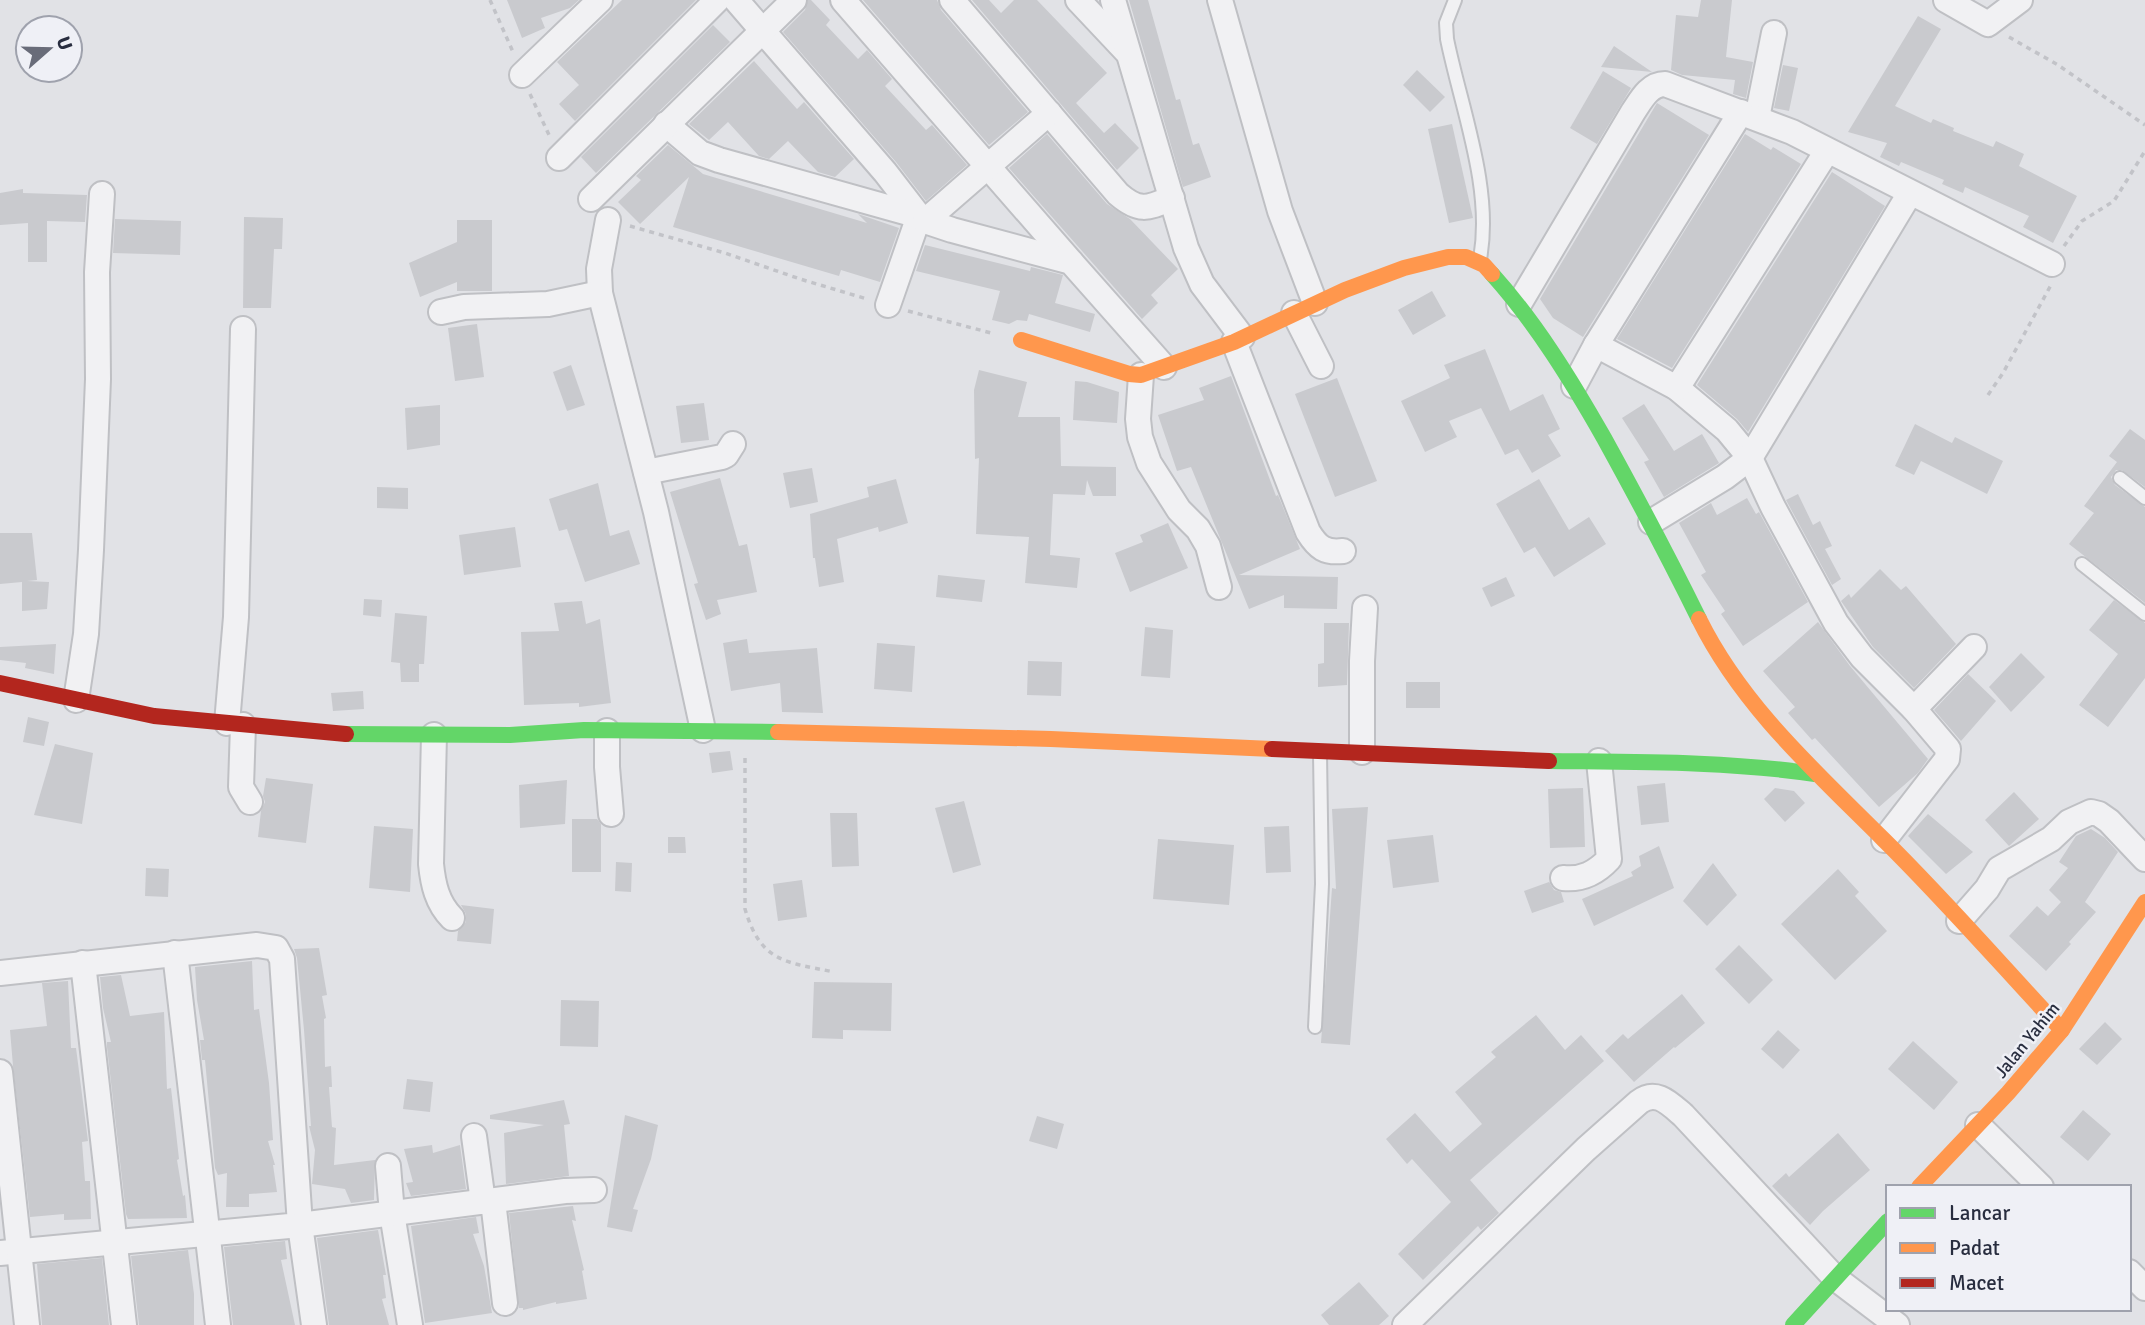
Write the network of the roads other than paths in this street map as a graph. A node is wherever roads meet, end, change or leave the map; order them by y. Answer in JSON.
{"nodes":[{"id":1,"x":717,"y":0,"type":"edge"},
{"id":2,"x":736,"y":0,"type":"edge"},
{"id":3,"x":794,"y":0,"type":"edge"},
{"id":4,"x":842,"y":0,"type":"edge"},
{"id":5,"x":952,"y":0,"type":"edge"},
{"id":6,"x":1078,"y":0,"type":"edge"},
{"id":7,"x":1113,"y":0,"type":"edge"},
{"id":8,"x":1220,"y":0,"type":"edge"},
{"id":9,"x":1455,"y":0,"type":"edge"},
{"id":10,"x":1946,"y":0,"type":"edge"},
{"id":11,"x":2020,"y":0,"type":"edge"},
{"id":12,"x":593,"y":3,"type":"edge"},
{"id":13,"x":762,"y":30,"type":"junction"},
{"id":14,"x":1774,"y":33,"type":"dead end"},
{"id":15,"x":1129,"y":54,"type":"junction"},
{"id":16,"x":522,"y":75,"type":"road end"},
{"id":17,"x":1049,"y":113,"type":"junction"},
{"id":18,"x":1749,"y":115,"type":"junction"},
{"id":19,"x":667,"y":124,"type":"junction"},
{"id":20,"x":1827,"y":151,"type":"junction"},
{"id":21,"x":559,"y":158,"type":"road end"},
{"id":22,"x":989,"y":167,"type":"junction"},
{"id":23,"x":1910,"y":193,"type":"junction"},
{"id":24,"x":102,"y":194,"type":"dead end"},
{"id":25,"x":1172,"y":198,"type":"junction"},
{"id":26,"x":591,"y":199,"type":"dead end"},
{"id":27,"x":922,"y":219,"type":"junction"},
{"id":28,"x":608,"y":220,"type":"road end"},
{"id":29,"x":1071,"y":262,"type":"junction"},
{"id":30,"x":1479,"y":263,"type":"junction"},
{"id":31,"x":2052,"y":264,"type":"dead end"},
{"id":32,"x":600,"y":293,"type":"junction"},
{"id":33,"x":1519,"y":304,"type":"junction"},
{"id":34,"x":888,"y":305,"type":"road end"},
{"id":35,"x":1304,"y":308,"type":"junction"},
{"id":36,"x":441,"y":312,"type":"dead end"},
{"id":37,"x":243,"y":329,"type":"dead end"},
{"id":38,"x":1021,"y":340,"type":"road end"},
{"id":39,"x":1238,"y":340,"type":"junction"},
{"id":40,"x":1597,"y":345,"type":"junction"},
{"id":41,"x":1321,"y":366,"type":"dead end"},
{"id":42,"x":1153,"y":371,"type":"junction"},
{"id":43,"x":1574,"y":386,"type":"junction"},
{"id":44,"x":1677,"y":388,"type":"junction"},
{"id":45,"x":733,"y":444,"type":"dead end"},
{"id":46,"x":1750,"y":458,"type":"junction"},
{"id":47,"x":646,"y":472,"type":"junction"},
{"id":48,"x":2120,"y":478,"type":"dead end"},
{"id":49,"x":2145,"y":498,"type":"edge"},
{"id":50,"x":1651,"y":522,"type":"junction"},
{"id":51,"x":1343,"y":551,"type":"dead end"},
{"id":52,"x":2082,"y":564,"type":"dead end"},
{"id":53,"x":1219,"y":587,"type":"dead end"},
{"id":54,"x":1365,"y":608,"type":"dead end"},
{"id":55,"x":2145,"y":614,"type":"edge"},
{"id":56,"x":1975,"y":647,"type":"dead end"},
{"id":57,"x":0,"y":683,"type":"edge"},
{"id":58,"x":76,"y":700,"type":"junction"},
{"id":59,"x":1914,"y":709,"type":"junction"},
{"id":60,"x":235,"y":724,"type":"junction"},
{"id":61,"x":703,"y":730,"type":"junction"},
{"id":62,"x":607,"y":731,"type":"junction"},
{"id":63,"x":435,"y":735,"type":"junction"},
{"id":64,"x":1320,"y":750,"type":"junction"},
{"id":65,"x":1362,"y":752,"type":"junction"},
{"id":66,"x":1599,"y":761,"type":"junction"},
{"id":67,"x":1815,"y":774,"type":"junction"},
{"id":68,"x":250,"y":802,"type":"dead end"},
{"id":69,"x":611,"y":814,"type":"dead end"},
{"id":70,"x":1884,"y":840,"type":"junction"},
{"id":71,"x":2145,"y":859,"type":"edge"},
{"id":72,"x":1563,"y":878,"type":"dead end"},
{"id":73,"x":2145,"y":902,"type":"edge"},
{"id":74,"x":452,"y":918,"type":"dead end"},
{"id":75,"x":1959,"y":921,"type":"junction"},
{"id":76,"x":175,"y":953,"type":"junction"},
{"id":77,"x":83,"y":963,"type":"junction"},
{"id":78,"x":0,"y":973,"type":"edge"},
{"id":79,"x":1315,"y":1027,"type":"dead end"},
{"id":80,"x":2062,"y":1030,"type":"junction"},
{"id":81,"x":0,"y":1072,"type":"edge"},
{"id":82,"x":1978,"y":1125,"type":"junction"},
{"id":83,"x":474,"y":1136,"type":"dead end"},
{"id":84,"x":388,"y":1166,"type":"dead end"},
{"id":85,"x":1921,"y":1185,"type":"edge"},
{"id":86,"x":2039,"y":1185,"type":"edge"},
{"id":87,"x":594,"y":1190,"type":"dead end"},
{"id":88,"x":488,"y":1201,"type":"junction"},
{"id":89,"x":392,"y":1213,"type":"junction"},
{"id":90,"x":1886,"y":1223,"type":"edge"},
{"id":91,"x":300,"y":1225,"type":"junction"},
{"id":92,"x":207,"y":1235,"type":"junction"},
{"id":93,"x":116,"y":1243,"type":"junction"},
{"id":94,"x":10,"y":1252,"type":"edge"},
{"id":95,"x":2131,"y":1274,"type":"edge"},
{"id":96,"x":1835,"y":1278,"type":"junction"},
{"id":97,"x":2145,"y":1288,"type":"edge"},
{"id":98,"x":505,"y":1303,"type":"dead end"},
{"id":99,"x":27,"y":1325,"type":"edge"},
{"id":100,"x":124,"y":1325,"type":"edge"},
{"id":101,"x":218,"y":1325,"type":"edge"},
{"id":102,"x":314,"y":1325,"type":"edge"},
{"id":103,"x":410,"y":1325,"type":"edge"},
{"id":104,"x":1405,"y":1325,"type":"edge"},
{"id":105,"x":1793,"y":1325,"type":"edge"},
{"id":106,"x":1897,"y":1325,"type":"edge"}],
"edges":[{"from":1,"to":21,"type":"street"},
{"from":2,"to":13,"type":"street"},
{"from":3,"to":13,"type":"street"},
{"from":4,"to":22,"type":"street"},
{"from":5,"to":17,"type":"street"},
{"from":6,"to":15,"type":"street"},
{"from":7,"to":15,"type":"street"},
{"from":8,"to":35,"type":"street"},
{"from":9,"to":30,"type":"lane"},
{"from":10,"to":11,"type":"street"},
{"from":12,"to":16,"type":"street"},
{"from":13,"to":19,"type":"street"},
{"from":13,"to":27,"type":"street"},
{"from":14,"to":18,"type":"street"},
{"from":15,"to":25,"type":"street"},
{"from":17,"to":22,"type":"street"},
{"from":17,"to":25,"type":"street"},
{"from":18,"to":20,"type":"street"},
{"from":18,"to":33,"type":"street"},
{"from":18,"to":40,"type":"street"},
{"from":19,"to":26,"type":"street"},
{"from":19,"to":27,"type":"street"},
{"from":20,"to":23,"type":"street"},
{"from":20,"to":44,"type":"street"},
{"from":22,"to":27,"type":"street"},
{"from":22,"to":29,"type":"street"},
{"from":23,"to":31,"type":"street"},
{"from":23,"to":46,"type":"street"},
{"from":24,"to":58,"type":"street"},
{"from":25,"to":39,"type":"street"},
{"from":27,"to":29,"type":"street"},
{"from":27,"to":34,"type":"street"},
{"from":28,"to":32,"type":"street"},
{"from":29,"to":42,"type":"street"},
{"from":30,"to":33,"type":"street"},
{"from":30,"to":35,"type":"street"},
{"from":32,"to":36,"type":"street"},
{"from":32,"to":47,"type":"street"},
{"from":33,"to":43,"type":"street"},
{"from":35,"to":39,"type":"street"},
{"from":35,"to":41,"type":"street"},
{"from":37,"to":60,"type":"street"},
{"from":38,"to":42,"type":"street"},
{"from":39,"to":42,"type":"street"},
{"from":39,"to":51,"type":"street"},
{"from":40,"to":43,"type":"street"},
{"from":40,"to":44,"type":"street"},
{"from":42,"to":53,"type":"street"},
{"from":43,"to":50,"type":"street"},
{"from":44,"to":46,"type":"street"},
{"from":45,"to":47,"type":"street"},
{"from":46,"to":50,"type":"street"},
{"from":46,"to":59,"type":"street"},
{"from":47,"to":61,"type":"street"},
{"from":48,"to":49,"type":"lane"},
{"from":50,"to":67,"type":"street"},
{"from":52,"to":55,"type":"lane"},
{"from":54,"to":65,"type":"street"},
{"from":56,"to":59,"type":"street"},
{"from":57,"to":58,"type":"street"},
{"from":58,"to":60,"type":"street"},
{"from":59,"to":70,"type":"street"},
{"from":60,"to":63,"type":"street"},
{"from":60,"to":68,"type":"street"},
{"from":61,"to":62,"type":"street"},
{"from":61,"to":64,"type":"street"},
{"from":62,"to":63,"type":"street"},
{"from":62,"to":69,"type":"street"},
{"from":63,"to":74,"type":"street"},
{"from":64,"to":65,"type":"street"},
{"from":64,"to":79,"type":"lane"},
{"from":65,"to":66,"type":"street"},
{"from":66,"to":67,"type":"street"},
{"from":66,"to":72,"type":"street"},
{"from":67,"to":70,"type":"street"},
{"from":70,"to":75,"type":"street"},
{"from":71,"to":75,"type":"street"},
{"from":73,"to":80,"type":"street","name":"Jalan Yahim"},
{"from":75,"to":80,"type":"street"},
{"from":76,"to":77,"type":"street"},
{"from":76,"to":91,"type":"street"},
{"from":76,"to":92,"type":"street"},
{"from":77,"to":78,"type":"street"},
{"from":77,"to":93,"type":"street"},
{"from":80,"to":82,"type":"street","name":"Jalan Yahim"},
{"from":81,"to":94,"type":"street"},
{"from":82,"to":85,"type":"street","name":"Jalan Yahim"},
{"from":82,"to":86,"type":"street"},
{"from":83,"to":88,"type":"street"},
{"from":84,"to":89,"type":"street"},
{"from":87,"to":88,"type":"street"},
{"from":88,"to":89,"type":"street"},
{"from":88,"to":98,"type":"street"},
{"from":89,"to":91,"type":"street"},
{"from":89,"to":103,"type":"street"},
{"from":90,"to":96,"type":"street"},
{"from":91,"to":92,"type":"street"},
{"from":91,"to":102,"type":"street"},
{"from":92,"to":93,"type":"street"},
{"from":92,"to":101,"type":"street"},
{"from":93,"to":94,"type":"street"},
{"from":93,"to":100,"type":"street"},
{"from":94,"to":99,"type":"street"},
{"from":95,"to":97,"type":"street"},
{"from":96,"to":104,"type":"street"},
{"from":96,"to":105,"type":"street"},
{"from":96,"to":106,"type":"street"}]}
